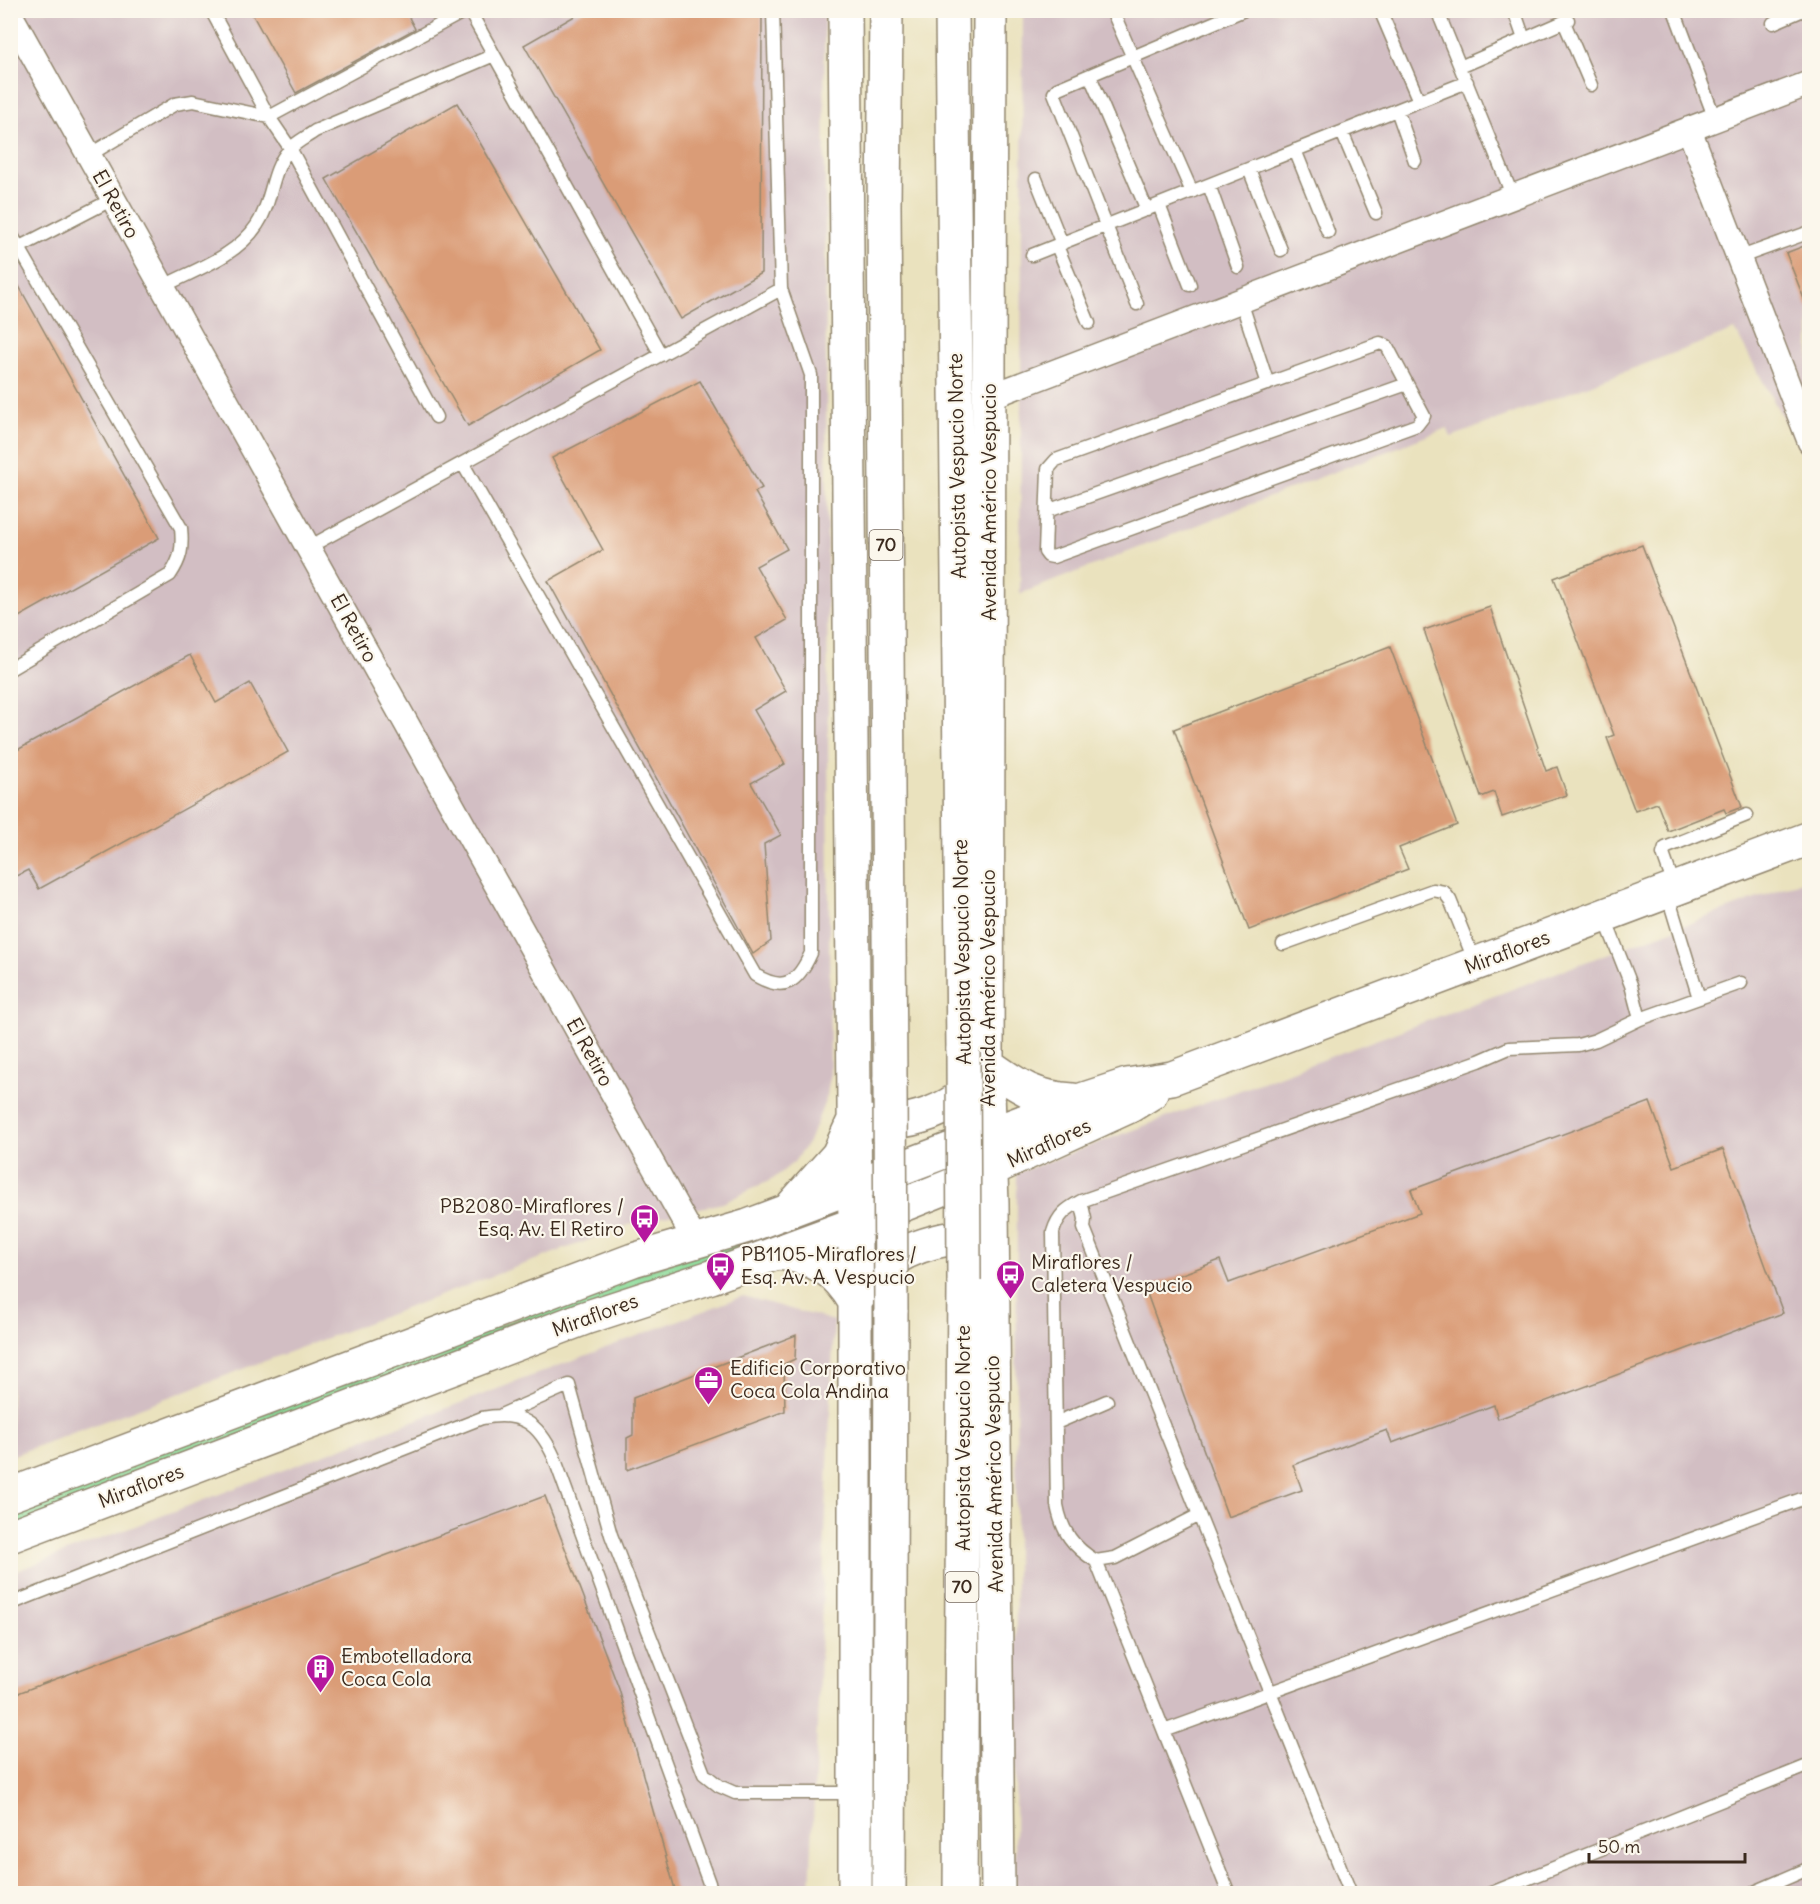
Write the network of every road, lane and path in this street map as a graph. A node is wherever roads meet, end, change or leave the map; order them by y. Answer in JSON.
{"nodes":[{"id":1,"x":212,"y":10,"type":"edge"},
{"id":2,"x":468,"y":10,"type":"edge"},
{"id":3,"x":773,"y":10,"type":"edge"},
{"id":4,"x":845,"y":10,"type":"edge"},
{"id":5,"x":886,"y":10,"type":"edge"},
{"id":6,"x":952,"y":10,"type":"edge"},
{"id":7,"x":990,"y":10,"type":"edge"},
{"id":8,"x":1112,"y":10,"type":"edge"},
{"id":9,"x":1244,"y":10,"type":"edge"},
{"id":10,"x":1380,"y":10,"type":"edge"},
{"id":11,"x":1437,"y":10,"type":"edge"},
{"id":12,"x":1514,"y":10,"type":"edge"},
{"id":13,"x":1674,"y":10,"type":"edge"},
{"id":14,"x":1803,"y":10,"type":"edge"},
{"id":15,"x":10,"y":14,"type":"edge"},
{"id":16,"x":1773,"y":22,"type":"dead end"},
{"id":17,"x":1524,"y":39,"type":"junction"},
{"id":18,"x":494,"y":55,"type":"junction"},
{"id":19,"x":1133,"y":57,"type":"junction"},
{"id":20,"x":1461,"y":67,"type":"junction"},
{"id":21,"x":1090,"y":76,"type":"junction"},
{"id":22,"x":1467,"y":82,"type":"junction"},
{"id":23,"x":1809,"y":83,"type":"edge"},
{"id":24,"x":1591,"y":85,"type":"dead end"},
{"id":25,"x":1419,"y":101,"type":"junction"},
{"id":26,"x":1397,"y":110,"type":"junction"},
{"id":27,"x":270,"y":117,"type":"junction"},
{"id":28,"x":1715,"y":119,"type":"junction"},
{"id":29,"x":1689,"y":129,"type":"junction"},
{"id":30,"x":1342,"y":132,"type":"junction"},
{"id":31,"x":290,"y":148,"type":"junction"},
{"id":32,"x":1295,"y":150,"type":"junction"},
{"id":33,"x":89,"y":155,"type":"junction"},
{"id":34,"x":1415,"y":161,"type":"dead end"},
{"id":35,"x":1249,"y":169,"type":"junction"},
{"id":36,"x":1036,"y":179,"type":"dead end"},
{"id":37,"x":1209,"y":185,"type":"junction"},
{"id":38,"x":1192,"y":192,"type":"junction"},
{"id":39,"x":1513,"y":197,"type":"junction"},
{"id":40,"x":113,"y":199,"type":"junction"},
{"id":41,"x":1153,"y":207,"type":"junction"},
{"id":42,"x":1376,"y":213,"type":"dead end"},
{"id":43,"x":1106,"y":226,"type":"junction"},
{"id":44,"x":10,"y":232,"type":"edge"},
{"id":45,"x":1328,"y":232,"type":"dead end"},
{"id":46,"x":1809,"y":232,"type":"edge"},
{"id":47,"x":1059,"y":245,"type":"junction"},
{"id":48,"x":15,"y":250,"type":"edge"},
{"id":49,"x":1281,"y":250,"type":"dead end"},
{"id":50,"x":1032,"y":255,"type":"dead end"},
{"id":51,"x":1738,"y":258,"type":"junction"},
{"id":52,"x":1238,"y":267,"type":"dead end"},
{"id":53,"x":1190,"y":285,"type":"dead end"},
{"id":54,"x":162,"y":287,"type":"junction"},
{"id":55,"x":781,"y":289,"type":"junction"},
{"id":56,"x":1241,"y":301,"type":"junction"},
{"id":57,"x":1137,"y":304,"type":"dead end"},
{"id":58,"x":1089,"y":323,"type":"dead end"},
{"id":59,"x":661,"y":355,"type":"junction"},
{"id":60,"x":1268,"y":384,"type":"junction"},
{"id":61,"x":1407,"y":384,"type":"junction"},
{"id":62,"x":989,"y":398,"type":"junction"},
{"id":63,"x":436,"y":417,"type":"dead end"},
{"id":64,"x":1808,"y":435,"type":"edge"},
{"id":65,"x":463,"y":464,"type":"junction"},
{"id":66,"x":1047,"y":511,"type":"junction"},
{"id":67,"x":309,"y":547,"type":"junction"},
{"id":68,"x":10,"y":669,"type":"edge"},
{"id":69,"x":1747,"y":815,"type":"dead end"},
{"id":70,"x":1809,"y":838,"type":"edge"},
{"id":71,"x":1671,"y":890,"type":"junction"},
{"id":72,"x":1604,"y":915,"type":"junction"},
{"id":73,"x":1283,"y":944,"type":"dead end"},
{"id":74,"x":1476,"y":964,"type":"junction"},
{"id":75,"x":1741,"y":983,"type":"dead end"},
{"id":76,"x":1699,"y":998,"type":"junction"},
{"id":77,"x":1640,"y":1019,"type":"junction"},
{"id":78,"x":975,"y":1057,"type":"junction"},
{"id":79,"x":1172,"y":1078,"type":"junction"},
{"id":80,"x":1078,"y":1101,"type":"junction"},
{"id":81,"x":854,"y":1120,"type":"junction"},
{"id":82,"x":988,"y":1133,"type":"junction"},
{"id":83,"x":990,"y":1170,"type":"junction"},
{"id":84,"x":855,"y":1185,"type":"junction"},
{"id":85,"x":1081,"y":1201,"type":"junction"},
{"id":86,"x":786,"y":1212,"type":"junction"},
{"id":87,"x":855,"y":1224,"type":"junction"},
{"id":88,"x":696,"y":1242,"type":"junction"},
{"id":89,"x":992,"y":1244,"type":"junction"},
{"id":90,"x":779,"y":1253,"type":"junction"},
{"id":91,"x":855,"y":1302,"type":"junction"},
{"id":92,"x":1107,"y":1401,"type":"dead end"},
{"id":93,"x":503,"y":1414,"type":"junction"},
{"id":94,"x":1056,"y":1423,"type":"junction"},
{"id":95,"x":10,"y":1495,"type":"edge"},
{"id":96,"x":1809,"y":1496,"type":"edge"},
{"id":97,"x":1199,"y":1515,"type":"junction"},
{"id":98,"x":10,"y":1536,"type":"edge"},
{"id":99,"x":1096,"y":1561,"type":"junction"},
{"id":100,"x":10,"y":1604,"type":"edge"},
{"id":101,"x":1270,"y":1692,"type":"junction"},
{"id":102,"x":1164,"y":1731,"type":"junction"},
{"id":103,"x":1809,"y":1765,"type":"edge"},
{"id":104,"x":855,"y":1793,"type":"junction"},
{"id":105,"x":1809,"y":1868,"type":"edge"},
{"id":106,"x":713,"y":1893,"type":"edge"},
{"id":107,"x":855,"y":1893,"type":"edge"},
{"id":108,"x":888,"y":1893,"type":"edge"},
{"id":109,"x":960,"y":1893,"type":"edge"},
{"id":110,"x":998,"y":1893,"type":"edge"},
{"id":111,"x":1229,"y":1893,"type":"edge"},
{"id":112,"x":1351,"y":1893,"type":"edge"},
{"id":113,"x":1489,"y":1893,"type":"edge"},
{"id":114,"x":1750,"y":1893,"type":"edge"}],
"edges":[{"from":1,"to":27,"type":"lane"},
{"from":2,"to":18,"type":"lane"},
{"from":2,"to":27,"type":"lane"},
{"from":3,"to":55,"type":"lane"},
{"from":4,"to":81,"type":"main road"},
{"from":5,"to":108,"type":"main road","number":"70","bridge":true},
{"from":6,"to":78,"type":"main road","name":"Autopista Vespucio Norte","number":"70"},
{"from":7,"to":62,"type":"main road","name":"Avenida Américo Vespucio"},
{"from":8,"to":19,"type":"lane"},
{"from":9,"to":19,"type":"lane"},
{"from":10,"to":25,"type":"lane"},
{"from":11,"to":20,"type":"lane"},
{"from":12,"to":17,"type":"lane"},
{"from":13,"to":28,"type":"lane"},
{"from":14,"to":16,"type":"lane"},
{"from":15,"to":33,"type":"street","name":"El Retiro"},
{"from":17,"to":20,"type":"lane"},
{"from":17,"to":24,"type":"lane"},
{"from":18,"to":31,"type":"lane"},
{"from":18,"to":59,"type":"lane"},
{"from":19,"to":21,"type":"lane"},
{"from":19,"to":38,"type":"lane"},
{"from":20,"to":22,"type":"lane"},
{"from":21,"to":41,"type":"lane"},
{"from":21,"to":43,"type":"lane"},
{"from":22,"to":25,"type":"lane"},
{"from":22,"to":39,"type":"lane"},
{"from":23,"to":28,"type":"street"},
{"from":25,"to":26,"type":"lane"},
{"from":26,"to":30,"type":"lane"},
{"from":26,"to":34,"type":"lane"},
{"from":27,"to":31,"type":"lane"},
{"from":27,"to":33,"type":"lane"},
{"from":28,"to":29,"type":"street"},
{"from":29,"to":39,"type":"street"},
{"from":29,"to":51,"type":"street"},
{"from":30,"to":32,"type":"lane"},
{"from":30,"to":42,"type":"lane"},
{"from":31,"to":54,"type":"lane"},
{"from":31,"to":63,"type":"lane"},
{"from":32,"to":35,"type":"lane"},
{"from":32,"to":45,"type":"lane"},
{"from":33,"to":40,"type":"street","name":"El Retiro"},
{"from":35,"to":37,"type":"lane"},
{"from":35,"to":49,"type":"lane"},
{"from":36,"to":47,"type":"lane"},
{"from":37,"to":38,"type":"lane"},
{"from":37,"to":52,"type":"lane"},
{"from":38,"to":41,"type":"lane"},
{"from":39,"to":56,"type":"street"},
{"from":40,"to":48,"type":"lane"},
{"from":40,"to":54,"type":"street","name":"El Retiro"},
{"from":41,"to":43,"type":"lane"},
{"from":41,"to":53,"type":"lane"},
{"from":43,"to":47,"type":"lane"},
{"from":43,"to":57,"type":"lane"},
{"from":44,"to":48,"type":"lane"},
{"from":46,"to":51,"type":"lane"},
{"from":47,"to":50,"type":"lane"},
{"from":47,"to":58,"type":"lane"},
{"from":48,"to":68,"type":"lane"},
{"from":51,"to":64,"type":"street"},
{"from":54,"to":67,"type":"street","name":"El Retiro"},
{"from":55,"to":59,"type":"lane"},
{"from":55,"to":65,"type":"lane"},
{"from":56,"to":60,"type":"lane"},
{"from":56,"to":62,"type":"street"},
{"from":59,"to":65,"type":"lane"},
{"from":60,"to":61,"type":"lane"},
{"from":60,"to":66,"type":"lane"},
{"from":61,"to":66,"type":"lane"},
{"from":61,"to":66,"type":"lane"},
{"from":62,"to":78,"type":"main road","name":"Avenida Américo Vespucio"},
{"from":65,"to":67,"type":"lane"},
{"from":67,"to":88,"type":"street","name":"El Retiro"},
{"from":69,"to":71,"type":"lane"},
{"from":70,"to":71,"type":"main road","name":"Miraflores"},
{"from":71,"to":72,"type":"main road","name":"Miraflores"},
{"from":71,"to":76,"type":"lane"},
{"from":72,"to":74,"type":"main road","name":"Miraflores"},
{"from":72,"to":77,"type":"lane"},
{"from":73,"to":74,"type":"lane"},
{"from":74,"to":79,"type":"main road","name":"Miraflores"},
{"from":75,"to":76,"type":"lane"},
{"from":76,"to":77,"type":"lane"},
{"from":77,"to":85,"type":"lane"},
{"from":78,"to":80,"type":"main road"},
{"from":78,"to":81,"type":"main road"},
{"from":78,"to":82,"type":"main road","name":"Avenida Américo Vespucio"},
{"from":78,"to":109,"type":"main road","name":"Autopista Vespucio Norte","number":"70","bridge":true},
{"from":79,"to":80,"type":"main road","name":"Miraflores"},
{"from":79,"to":83,"type":"main road","name":"Miraflores"},
{"from":80,"to":82,"type":"main road","name":"Miraflores"},
{"from":81,"to":84,"type":"main road"},
{"from":81,"to":86,"type":"main road"},
{"from":82,"to":83,"type":"main road","name":"Avenida Américo Vespucio"},
{"from":82,"to":84,"type":"main road","name":"Miraflores"},
{"from":83,"to":87,"type":"main road","name":"Miraflores"},
{"from":83,"to":89,"type":"main road","name":"Avenida Américo Vespucio"},
{"from":84,"to":86,"type":"main road","name":"Miraflores"},
{"from":84,"to":87,"type":"main road"},
{"from":85,"to":94,"type":"lane"},
{"from":85,"to":97,"type":"lane"},
{"from":86,"to":88,"type":"main road","name":"Miraflores"},
{"from":87,"to":90,"type":"main road","name":"Miraflores"},
{"from":87,"to":91,"type":"main road"},
{"from":88,"to":95,"type":"main road","name":"Miraflores"},
{"from":89,"to":91,"type":"main road"},
{"from":89,"to":110,"type":"main road","name":"Avenida Américo Vespucio"},
{"from":90,"to":91,"type":"main road"},
{"from":90,"to":98,"type":"main road","name":"Miraflores"},
{"from":91,"to":104,"type":"main road"},
{"from":92,"to":94,"type":"lane"},
{"from":93,"to":100,"type":"lane"},
{"from":93,"to":104,"type":"lane"},
{"from":93,"to":106,"type":"lane"},
{"from":94,"to":99,"type":"lane"},
{"from":96,"to":101,"type":"lane"},
{"from":97,"to":99,"type":"lane"},
{"from":97,"to":101,"type":"lane"},
{"from":99,"to":102,"type":"lane"},
{"from":101,"to":102,"type":"lane"},
{"from":101,"to":112,"type":"lane"},
{"from":102,"to":111,"type":"lane"},
{"from":103,"to":113,"type":"lane"},
{"from":104,"to":107,"type":"main road"},
{"from":105,"to":114,"type":"lane"}]}
